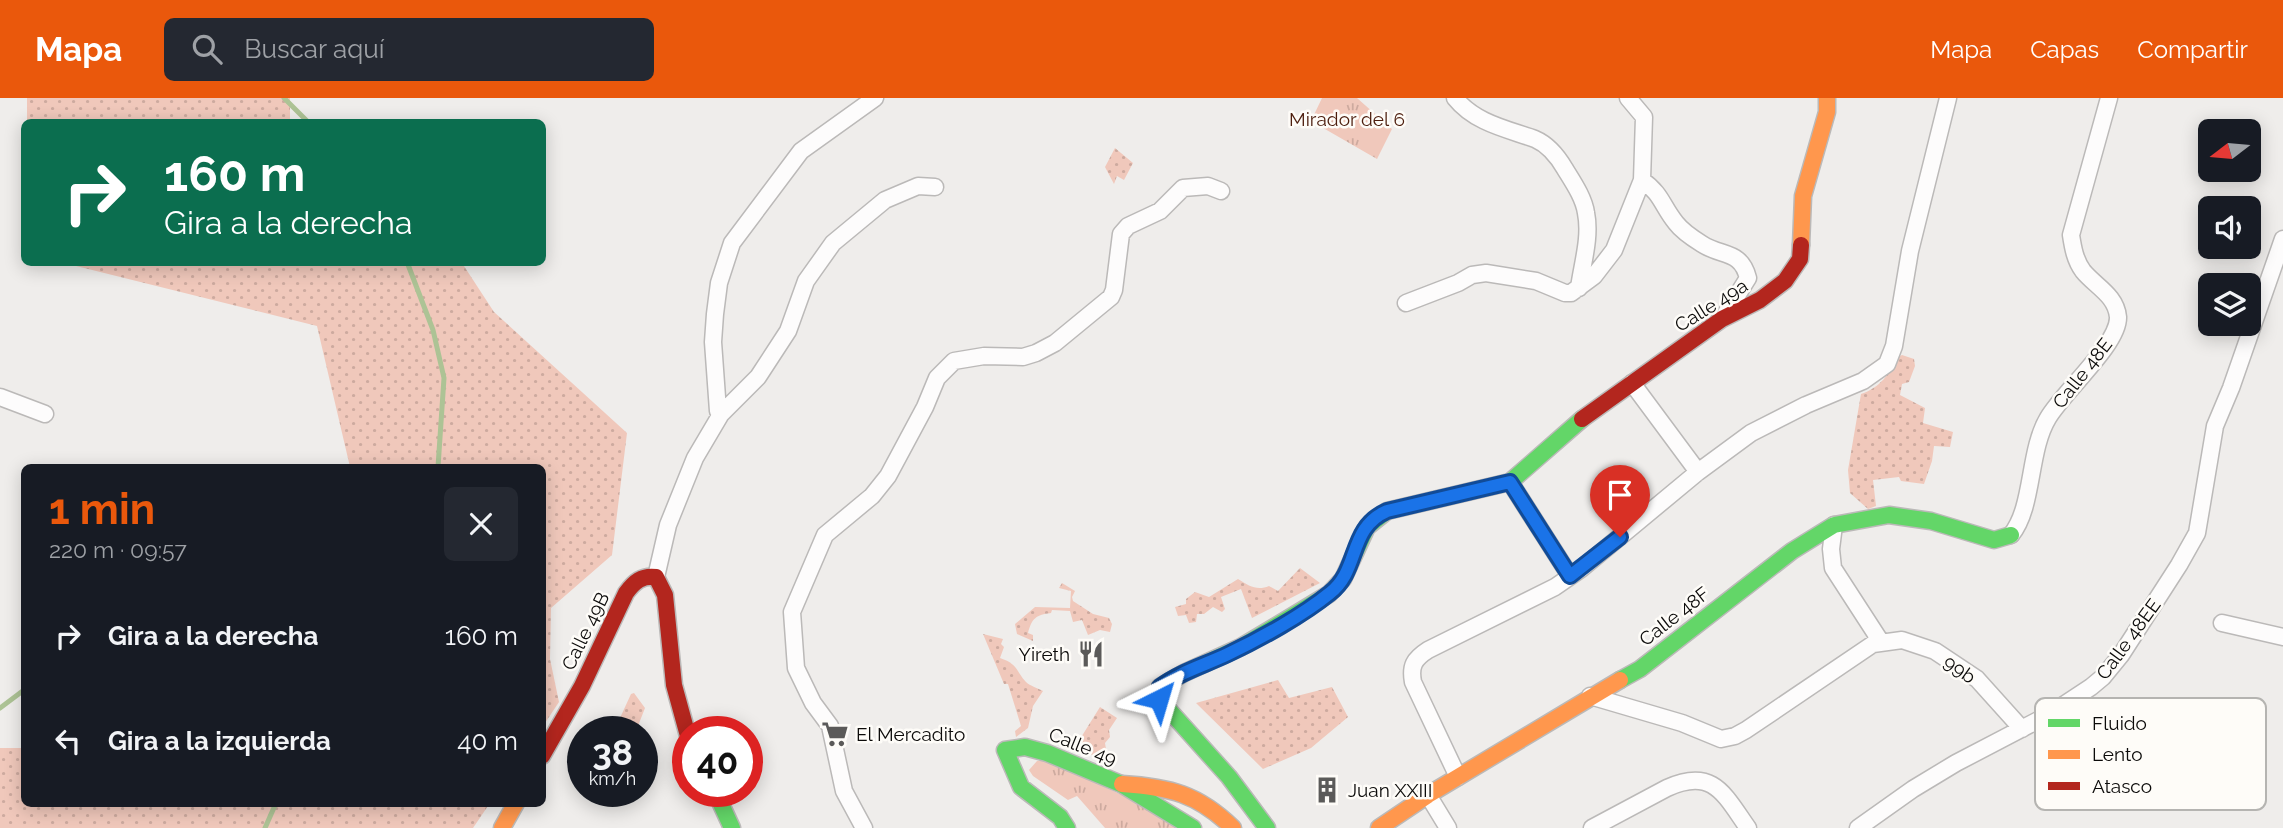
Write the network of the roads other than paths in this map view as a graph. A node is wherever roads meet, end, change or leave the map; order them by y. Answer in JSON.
{"nodes":[{"id":1,"x":875,"y":98,"type":"edge"},
{"id":2,"x":1455,"y":98,"type":"edge"},
{"id":3,"x":1628,"y":98,"type":"edge"},
{"id":4,"x":1827,"y":98,"type":"edge"},
{"id":5,"x":1948,"y":98,"type":"edge"},
{"id":6,"x":2109,"y":98,"type":"edge"},
{"id":7,"x":1642,"y":180,"type":"junction"},
{"id":8,"x":935,"y":187,"type":"dead end"},
{"id":9,"x":1221,"y":191,"type":"dead end"},
{"id":10,"x":2283,"y":239,"type":"edge"},
{"id":11,"x":1579,"y":288,"type":"junction"},
{"id":12,"x":1406,"y":303,"type":"dead end"},
{"id":13,"x":1722,"y":319,"type":"junction"},
{"id":14,"x":1632,"y":383,"type":"junction"},
{"id":15,"x":0,"y":397,"type":"edge"},
{"id":16,"x":45,"y":414,"type":"dead end"},
{"id":17,"x":721,"y":414,"type":"junction"},
{"id":18,"x":1698,"y":472,"type":"junction"},
{"id":19,"x":1510,"y":482,"type":"junction"},
{"id":20,"x":1835,"y":525,"type":"junction"},
{"id":21,"x":2011,"y":535,"type":"joint"},
{"id":22,"x":1570,"y":576,"type":"junction"},
{"id":23,"x":656,"y":577,"type":"junction"},
{"id":24,"x":2222,"y":623,"type":"dead end"},
{"id":25,"x":2283,"y":637,"type":"edge"},
{"id":26,"x":1881,"y":642,"type":"junction"},
{"id":27,"x":1590,"y":696,"type":"junction"},
{"id":28,"x":2073,"y":698,"type":"edge"},
{"id":29,"x":681,"y":716,"type":"edge"},
{"id":30,"x":2035,"y":722,"type":"edge"},
{"id":31,"x":2022,"y":729,"type":"junction"},
{"id":32,"x":546,"y":749,"type":"edge"},
{"id":33,"x":1458,"y":777,"type":"junction"},
{"id":34,"x":1121,"y":785,"type":"junction"},
{"id":35,"x":1428,"y":795,"type":"junction"},
{"id":36,"x":514,"y":807,"type":"edge"},
{"id":37,"x":722,"y":807,"type":"edge"},
{"id":38,"x":502,"y":828,"type":"edge"},
{"id":39,"x":732,"y":828,"type":"edge"},
{"id":40,"x":864,"y":828,"type":"edge"},
{"id":41,"x":1067,"y":828,"type":"edge"},
{"id":42,"x":1193,"y":828,"type":"edge"},
{"id":43,"x":1233,"y":828,"type":"edge"},
{"id":44,"x":1267,"y":828,"type":"edge"},
{"id":45,"x":1379,"y":828,"type":"edge"},
{"id":46,"x":1448,"y":828,"type":"edge"},
{"id":47,"x":1592,"y":828,"type":"edge"},
{"id":48,"x":1748,"y":828,"type":"edge"},
{"id":49,"x":1858,"y":828,"type":"edge"}],
"edges":[{"from":1,"to":17,"type":"street"},
{"from":2,"to":11,"type":"street"},
{"from":3,"to":7,"type":"street"},
{"from":4,"to":13,"type":"street","name":"Calle 49a"},
{"from":5,"to":18,"type":"street"},
{"from":6,"to":21,"type":"street","name":"Calle 48E"},
{"from":7,"to":11,"type":"street"},
{"from":7,"to":13,"type":"street"},
{"from":8,"to":17,"type":"street"},
{"from":9,"to":40,"type":"street"},
{"from":10,"to":28,"type":"street","name":"Calle 48EE"},
{"from":11,"to":12,"type":"street"},
{"from":13,"to":14,"type":"street","name":"Calle 49a"},
{"from":14,"to":18,"type":"street"},
{"from":14,"to":19,"type":"street","name":"Calle 49a"},
{"from":15,"to":16,"type":"street"},
{"from":17,"to":23,"type":"street"},
{"from":18,"to":22,"type":"street"},
{"from":19,"to":22,"type":"street"},
{"from":19,"to":44,"type":"street"},
{"from":20,"to":21,"type":"street","name":"Calle 48F"},
{"from":20,"to":26,"type":"street"},
{"from":20,"to":27,"type":"street","name":"Calle 48F"},
{"from":22,"to":33,"type":"street"},
{"from":23,"to":29,"type":"street"},
{"from":23,"to":32,"type":"street","name":"Calle 49B"},
{"from":24,"to":25,"type":"street"},
{"from":26,"to":27,"type":"street"},
{"from":26,"to":31,"type":"street","name":"99b"},
{"from":27,"to":33,"type":"street","name":"Calle 48F"},
{"from":30,"to":31,"type":"street","name":"Calle 48EE"},
{"from":31,"to":49,"type":"street","name":"Calle 48EE"},
{"from":33,"to":35,"type":"street","name":"Calle 48F"},
{"from":34,"to":41,"type":"street","name":"Calle 49"},
{"from":34,"to":42,"type":"street","name":"Calle 49"},
{"from":34,"to":43,"type":"street","name":"Calle 49"},
{"from":35,"to":45,"type":"street","name":"Calle 48F"},
{"from":35,"to":46,"type":"street"},
{"from":36,"to":38,"type":"street"},
{"from":37,"to":39,"type":"street"},
{"from":47,"to":48,"type":"street"}]}
